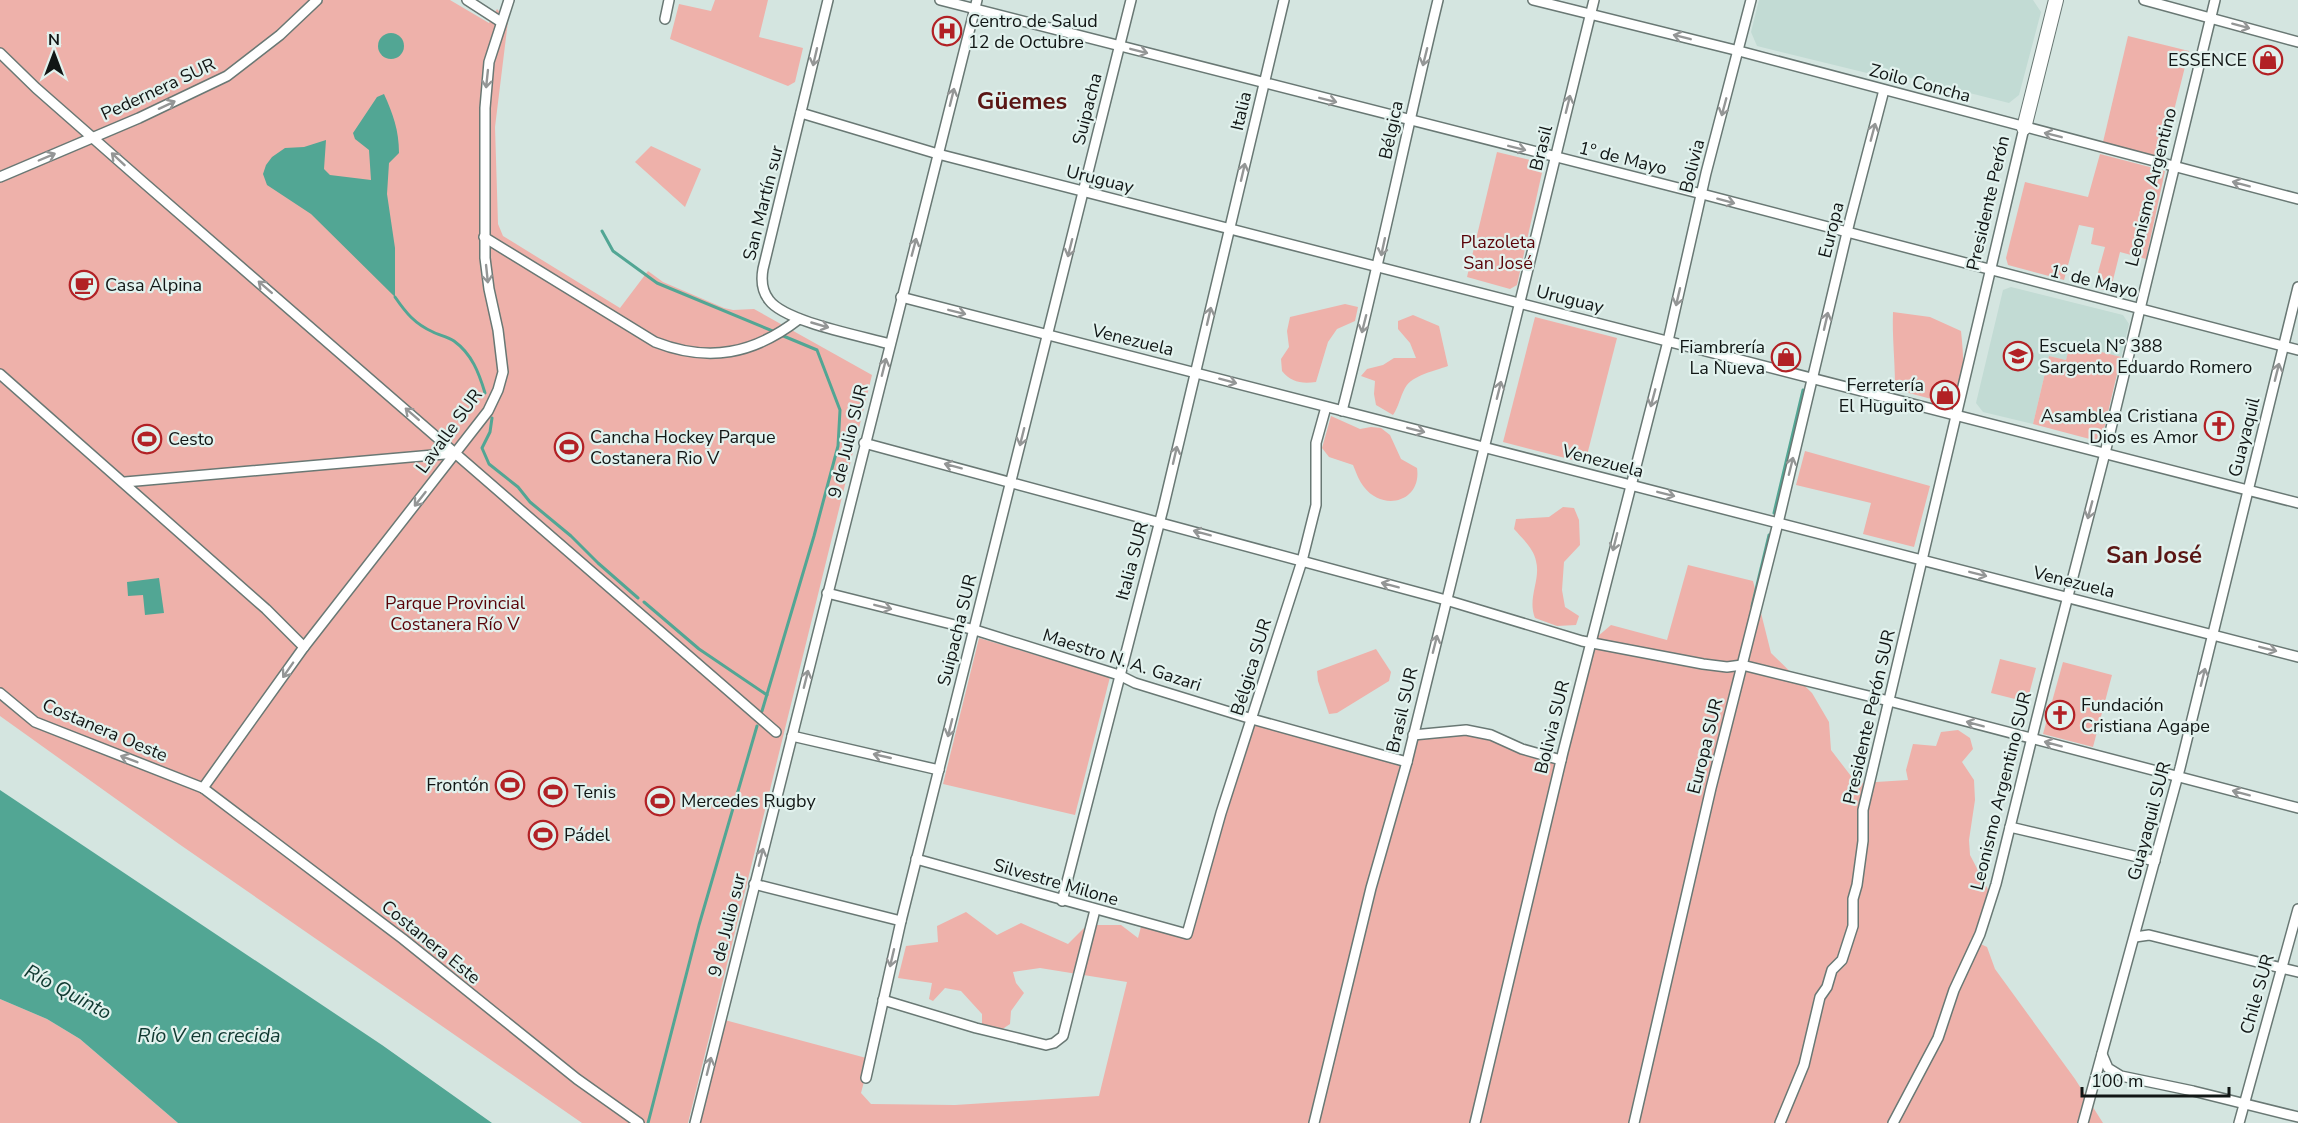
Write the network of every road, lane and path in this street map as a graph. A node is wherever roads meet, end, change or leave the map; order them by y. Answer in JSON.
{"nodes":[{"id":1,"x":317,"y":0,"type":"edge"},
{"id":2,"x":467,"y":0,"type":"edge"},
{"id":3,"x":509,"y":0,"type":"edge"},
{"id":4,"x":669,"y":0,"type":"edge"},
{"id":5,"x":828,"y":0,"type":"edge"},
{"id":6,"x":940,"y":0,"type":"edge"},
{"id":7,"x":1131,"y":0,"type":"edge"},
{"id":8,"x":1284,"y":0,"type":"edge"},
{"id":9,"x":1438,"y":0,"type":"edge"},
{"id":10,"x":1533,"y":0,"type":"edge"},
{"id":11,"x":1594,"y":0,"type":"edge"},
{"id":12,"x":1751,"y":0,"type":"edge"},
{"id":13,"x":2056,"y":0,"type":"edge"},
{"id":14,"x":2144,"y":0,"type":"edge"},
{"id":15,"x":2215,"y":0,"type":"edge"},
{"id":16,"x":975,"y":4,"type":"edge"},
{"id":17,"x":1590,"y":15,"type":"junction"},
{"id":18,"x":2209,"y":18,"type":"junction"},
{"id":19,"x":665,"y":20,"type":"dead end"},
{"id":20,"x":501,"y":22,"type":"junction"},
{"id":21,"x":2298,"y":42,"type":"edge"},
{"id":22,"x":1120,"y":46,"type":"junction"},
{"id":23,"x":1739,"y":51,"type":"junction"},
{"id":24,"x":0,"y":53,"type":"edge"},
{"id":25,"x":1264,"y":84,"type":"junction"},
{"id":26,"x":1884,"y":90,"type":"junction"},
{"id":27,"x":801,"y":113,"type":"junction"},
{"id":28,"x":1409,"y":121,"type":"junction"},
{"id":29,"x":2024,"y":128,"type":"junction"},
{"id":30,"x":94,"y":137,"type":"junction"},
{"id":31,"x":938,"y":154,"type":"junction"},
{"id":32,"x":1555,"y":158,"type":"junction"},
{"id":33,"x":2174,"y":166,"type":"junction"},
{"id":34,"x":0,"y":177,"type":"edge"},
{"id":35,"x":1084,"y":192,"type":"junction"},
{"id":36,"x":1702,"y":194,"type":"junction"},
{"id":37,"x":2298,"y":198,"type":"edge"},
{"id":38,"x":1230,"y":229,"type":"junction"},
{"id":39,"x":1846,"y":234,"type":"junction"},
{"id":40,"x":484,"y":237,"type":"junction"},
{"id":41,"x":1378,"y":267,"type":"junction"},
{"id":42,"x":1990,"y":271,"type":"junction"},
{"id":43,"x":2298,"y":287,"type":"edge"},
{"id":44,"x":901,"y":297,"type":"junction"},
{"id":45,"x":1521,"y":303,"type":"junction"},
{"id":46,"x":2139,"y":309,"type":"junction"},
{"id":47,"x":799,"y":319,"type":"junction"},
{"id":48,"x":1048,"y":335,"type":"junction"},
{"id":49,"x":1668,"y":341,"type":"junction"},
{"id":50,"x":890,"y":344,"type":"junction"},
{"id":51,"x":2283,"y":346,"type":"junction"},
{"id":52,"x":2298,"y":350,"type":"edge"},
{"id":53,"x":1195,"y":373,"type":"junction"},
{"id":54,"x":0,"y":374,"type":"edge"},
{"id":55,"x":1813,"y":378,"type":"junction"},
{"id":56,"x":1326,"y":407,"type":"junction"},
{"id":57,"x":1342,"y":411,"type":"junction"},
{"id":58,"x":1958,"y":415,"type":"junction"},
{"id":59,"x":864,"y":443,"type":"junction"},
{"id":60,"x":1484,"y":447,"type":"junction"},
{"id":61,"x":456,"y":453,"type":"junction"},
{"id":62,"x":2105,"y":453,"type":"junction"},
{"id":63,"x":125,"y":482,"type":"junction"},
{"id":64,"x":1011,"y":482,"type":"junction"},
{"id":65,"x":1630,"y":485,"type":"junction"},
{"id":66,"x":2248,"y":490,"type":"junction"},
{"id":67,"x":2298,"y":502,"type":"edge"},
{"id":68,"x":1159,"y":522,"type":"junction"},
{"id":69,"x":1778,"y":523,"type":"junction"},
{"id":70,"x":1921,"y":560,"type":"junction"},
{"id":71,"x":1302,"y":561,"type":"junction"},
{"id":72,"x":827,"y":593,"type":"junction"},
{"id":73,"x":2067,"y":597,"type":"junction"},
{"id":74,"x":1446,"y":600,"type":"junction"},
{"id":75,"x":975,"y":630,"type":"junction"},
{"id":76,"x":2214,"y":635,"type":"junction"},
{"id":77,"x":1590,"y":643,"type":"junction"},
{"id":78,"x":304,"y":647,"type":"junction"},
{"id":79,"x":2298,"y":657,"type":"edge"},
{"id":80,"x":1742,"y":665,"type":"junction"},
{"id":81,"x":1119,"y":675,"type":"junction"},
{"id":82,"x":0,"y":693,"type":"edge"},
{"id":83,"x":1889,"y":702,"type":"junction"},
{"id":84,"x":1252,"y":719,"type":"junction"},
{"id":85,"x":776,"y":732,"type":"dead end"},
{"id":86,"x":1413,"y":735,"type":"junction"},
{"id":87,"x":792,"y":736,"type":"junction"},
{"id":88,"x":2031,"y":738,"type":"junction"},
{"id":89,"x":1561,"y":760,"type":"junction"},
{"id":90,"x":1407,"y":762,"type":"junction"},
{"id":91,"x":939,"y":770,"type":"junction"},
{"id":92,"x":2178,"y":777,"type":"junction"},
{"id":93,"x":203,"y":788,"type":"junction"},
{"id":94,"x":2298,"y":808,"type":"edge"},
{"id":95,"x":2010,"y":827,"type":"junction"},
{"id":96,"x":916,"y":859,"type":"junction"},
{"id":97,"x":2155,"y":861,"type":"junction"},
{"id":98,"x":754,"y":884,"type":"junction"},
{"id":99,"x":1062,"y":901,"type":"junction"},
{"id":100,"x":2298,"y":909,"type":"edge"},
{"id":101,"x":1095,"y":910,"type":"junction"},
{"id":102,"x":901,"y":921,"type":"junction"},
{"id":103,"x":1187,"y":934,"type":"joint"},
{"id":104,"x":2135,"y":937,"type":"junction"},
{"id":105,"x":2283,"y":968,"type":"junction"},
{"id":106,"x":2298,"y":972,"type":"edge"},
{"id":107,"x":883,"y":1000,"type":"junction"},
{"id":108,"x":2102,"y":1054,"type":"junction"},
{"id":109,"x":866,"y":1078,"type":"dead end"},
{"id":110,"x":2245,"y":1103,"type":"junction"},
{"id":111,"x":2298,"y":1117,"type":"edge"},
{"id":112,"x":639,"y":1123,"type":"edge"},
{"id":113,"x":695,"y":1123,"type":"edge"},
{"id":114,"x":1314,"y":1123,"type":"edge"},
{"id":115,"x":1475,"y":1123,"type":"edge"},
{"id":116,"x":1634,"y":1123,"type":"edge"},
{"id":117,"x":1780,"y":1123,"type":"edge"},
{"id":118,"x":1893,"y":1123,"type":"edge"},
{"id":119,"x":2083,"y":1123,"type":"edge"},
{"id":120,"x":2239,"y":1123,"type":"edge"}],
"edges":[{"from":30,"to":1,"type":"street","name":"Pedernera SUR","one_way":true},
{"from":2,"to":20,"type":"street"},
{"from":3,"to":20,"type":"street","name":"Lavalle SUR"},
{"from":4,"to":19,"type":"street"},
{"from":5,"to":27,"type":"street","name":"San Martín sur","one_way":true},
{"from":6,"to":16,"type":"street","name":"1º de Mayo"},
{"from":7,"to":22,"type":"street","name":"Suipacha"},
{"from":8,"to":25,"type":"street","name":"Italia"},
{"from":9,"to":28,"type":"street","name":"Bélgica","one_way":true},
{"from":10,"to":17,"type":"street","name":"Zoilo Concha"},
{"from":11,"to":17,"type":"street","name":"Brasil"},
{"from":12,"to":23,"type":"street","name":"Bolivia"},
{"from":13,"to":29,"type":"street","name":"Presidente Perón"},
{"from":14,"to":18,"type":"street"},
{"from":15,"to":18,"type":"street","name":"Leonismo Argentino"},
{"from":16,"to":22,"type":"street","name":"1º de Mayo"},
{"from":31,"to":16,"type":"street","name":"9 de Julio SUR","one_way":true},
{"from":23,"to":17,"type":"street","name":"Zoilo Concha","one_way":true},
{"from":32,"to":17,"type":"street","name":"Brasil","one_way":true},
{"from":18,"to":21,"type":"street","one_way":true},
{"from":18,"to":33,"type":"street","name":"Leonismo Argentino"},
{"from":20,"to":40,"type":"street","name":"Lavalle SUR","one_way":true},
{"from":22,"to":25,"type":"street","name":"1º de Mayo","one_way":true},
{"from":22,"to":35,"type":"street","name":"Suipacha"},
{"from":23,"to":26,"type":"street","name":"Zoilo Concha"},
{"from":23,"to":36,"type":"street","name":"Bolivia","one_way":true},
{"from":24,"to":30,"type":"street"},
{"from":25,"to":28,"type":"street","name":"1º de Mayo","one_way":true},
{"from":38,"to":25,"type":"street","name":"Italia","one_way":true},
{"from":26,"to":29,"type":"street","name":"Zoilo Concha"},
{"from":39,"to":26,"type":"street","name":"Europa","one_way":true},
{"from":27,"to":31,"type":"street","name":"Uruguay"},
{"from":27,"to":47,"type":"street","name":"San Martín sur"},
{"from":28,"to":32,"type":"street","name":"1º de Mayo","one_way":true},
{"from":28,"to":41,"type":"street","name":"Bélgica","one_way":true},
{"from":33,"to":29,"type":"street","name":"Zoilo Concha","one_way":true},
{"from":29,"to":42,"type":"street","name":"Presidente Perón"},
{"from":34,"to":30,"type":"street","name":"Pedernera SUR","one_way":true},
{"from":61,"to":30,"type":"street","one_way":true},
{"from":31,"to":35,"type":"street","name":"Uruguay"},
{"from":44,"to":31,"type":"street","name":"9 de Julio SUR","one_way":true},
{"from":32,"to":36,"type":"street","name":"1º de Mayo"},
{"from":32,"to":45,"type":"street","name":"Brasil"},
{"from":37,"to":33,"type":"street","name":"Zoilo Concha","one_way":true},
{"from":33,"to":46,"type":"street","name":"Leonismo Argentino"},
{"from":35,"to":38,"type":"street","name":"Uruguay"},
{"from":35,"to":48,"type":"street","name":"Suipacha SUR","one_way":true},
{"from":36,"to":39,"type":"street","name":"1º de Mayo","one_way":true},
{"from":36,"to":49,"type":"street","name":"Bolivia","one_way":true},
{"from":38,"to":41,"type":"street","name":"Uruguay"},
{"from":53,"to":38,"type":"street","name":"Italia SUR","one_way":true},
{"from":39,"to":42,"type":"street","name":"1º de Mayo"},
{"from":55,"to":39,"type":"street","name":"Europa","one_way":true},
{"from":40,"to":47,"type":"street"},
{"from":40,"to":61,"type":"street","name":"Lavalle SUR","one_way":true},
{"from":41,"to":45,"type":"street","name":"Uruguay"},
{"from":41,"to":57,"type":"street","one_way":true},
{"from":42,"to":46,"type":"street","name":"1º de Mayo"},
{"from":42,"to":58,"type":"street","name":"Presidente Perón"},
{"from":43,"to":51,"type":"street","name":"Guayaquil"},
{"from":44,"to":48,"type":"street","name":"Venezuela","one_way":true},
{"from":44,"to":50,"type":"street","name":"9 de Julio SUR"},
{"from":45,"to":49,"type":"street","name":"Uruguay"},
{"from":60,"to":45,"type":"street","name":"Brasil SUR","one_way":true},
{"from":46,"to":51,"type":"street","name":"1º de Mayo"},
{"from":46,"to":62,"type":"street","name":"Leonismo Argentino"},
{"from":47,"to":50,"type":"street","one_way":true},
{"from":48,"to":53,"type":"street","name":"Venezuela"},
{"from":48,"to":64,"type":"street","name":"Suipacha SUR","one_way":true},
{"from":49,"to":55,"type":"street","name":"Uruguay"},
{"from":49,"to":65,"type":"street","name":"Bolivia SUR","one_way":true},
{"from":59,"to":50,"type":"street","name":"9 de Julio SUR","one_way":true},
{"from":51,"to":52,"type":"street","name":"1º de Mayo"},
{"from":66,"to":51,"type":"street","name":"Guayaquil","one_way":true},
{"from":53,"to":56,"type":"street","name":"Venezuela","one_way":true},
{"from":68,"to":53,"type":"street","name":"Italia SUR","one_way":true},
{"from":54,"to":63,"type":"street"},
{"from":55,"to":58,"type":"street","name":"Uruguay"},
{"from":69,"to":55,"type":"street","name":"Europa SUR","one_way":true},
{"from":56,"to":57,"type":"street","name":"Venezuela"},
{"from":56,"to":71,"type":"street","name":"Bélgica SUR"},
{"from":57,"to":60,"type":"street","name":"Venezuela","one_way":true},
{"from":58,"to":62,"type":"street","name":"Uruguay"},
{"from":58,"to":70,"type":"street","name":"Presidente Perón SUR"},
{"from":64,"to":59,"type":"street","one_way":true},
{"from":59,"to":72,"type":"street","name":"9 de Julio SUR"},
{"from":60,"to":65,"type":"street","name":"Venezuela"},
{"from":60,"to":74,"type":"street","name":"Brasil SUR"},
{"from":61,"to":63,"type":"street"},
{"from":61,"to":78,"type":"street","name":"Lavalle SUR","one_way":true},
{"from":61,"to":85,"type":"street"},
{"from":62,"to":66,"type":"street","name":"Uruguay"},
{"from":62,"to":73,"type":"street","name":"Leonismo Argentino SUR","one_way":true},
{"from":63,"to":78,"type":"street"},
{"from":64,"to":68,"type":"street"},
{"from":64,"to":75,"type":"street","name":"Suipacha SUR"},
{"from":65,"to":69,"type":"street","name":"Venezuela","one_way":true},
{"from":65,"to":77,"type":"street","name":"Bolivia SUR","one_way":true},
{"from":66,"to":67,"type":"street","name":"Uruguay"},
{"from":66,"to":76,"type":"street","name":"Guayaquil SUR"},
{"from":71,"to":68,"type":"street","one_way":true},
{"from":68,"to":81,"type":"street","name":"Italia SUR"},
{"from":69,"to":70,"type":"street","name":"Venezuela"},
{"from":69,"to":80,"type":"street","name":"Europa SUR"},
{"from":70,"to":73,"type":"street","name":"Venezuela","one_way":true},
{"from":70,"to":83,"type":"street","name":"Presidente Perón SUR"},
{"from":74,"to":71,"type":"street","one_way":true},
{"from":71,"to":84,"type":"street","name":"Bélgica SUR"},
{"from":72,"to":75,"type":"street","name":"Maestro N. A. Gazari","one_way":true},
{"from":87,"to":72,"type":"street","name":"9 de Julio SUR","one_way":true},
{"from":73,"to":76,"type":"street","name":"Venezuela"},
{"from":73,"to":88,"type":"street","name":"Leonismo Argentino SUR"},
{"from":74,"to":77,"type":"street"},
{"from":86,"to":74,"type":"street","name":"Brasil SUR","one_way":true},
{"from":75,"to":81,"type":"street","name":"Maestro N. A. Gazari"},
{"from":75,"to":91,"type":"street","name":"Suipacha SUR","one_way":true},
{"from":76,"to":79,"type":"street","name":"Venezuela","one_way":true},
{"from":92,"to":76,"type":"street","name":"Guayaquil SUR","one_way":true},
{"from":77,"to":80,"type":"street"},
{"from":77,"to":89,"type":"street","name":"Bolivia SUR"},
{"from":78,"to":93,"type":"street","name":"Lavalle SUR","one_way":true},
{"from":80,"to":83,"type":"street"},
{"from":80,"to":116,"type":"street","name":"Europa SUR"},
{"from":81,"to":84,"type":"street","name":"Maestro N. A. Gazari"},
{"from":81,"to":99,"type":"street","name":"Italia SUR"},
{"from":93,"to":82,"type":"street","name":"Costanera Oeste","one_way":true},
{"from":88,"to":83,"type":"street","one_way":true},
{"from":83,"to":117,"type":"street","name":"Presidente Perón SUR"},
{"from":84,"to":90,"type":"street","name":"Maestro N. A. Gazari"},
{"from":84,"to":103,"type":"street","name":"Bélgica SUR"},
{"from":86,"to":89,"type":"street"},
{"from":86,"to":90,"type":"street","name":"Brasil SUR"},
{"from":91,"to":87,"type":"street","one_way":true},
{"from":98,"to":87,"type":"street","name":"9 de Julio sur","one_way":true},
{"from":92,"to":88,"type":"street","one_way":true},
{"from":88,"to":95,"type":"street","name":"Leonismo Argentino SUR"},
{"from":89,"to":115,"type":"street","name":"Bolivia SUR"},
{"from":90,"to":114,"type":"street","name":"Brasil SUR"},
{"from":91,"to":96,"type":"street","name":"Suipacha SUR"},
{"from":94,"to":92,"type":"street","one_way":true},
{"from":92,"to":97,"type":"street","name":"Guayaquil SUR"},
{"from":93,"to":112,"type":"street","name":"Costanera Este"},
{"from":95,"to":97,"type":"street"},
{"from":95,"to":118,"type":"street","name":"Leonismo Argentino SUR"},
{"from":96,"to":99,"type":"street","name":"Silvestre Milone"},
{"from":96,"to":102,"type":"street","name":"Suipacha SUR"},
{"from":97,"to":104,"type":"street","name":"Guayaquil SUR"},
{"from":98,"to":102,"type":"street"},
{"from":113,"to":98,"type":"street","name":"9 de Julio sur","one_way":true},
{"from":99,"to":101,"type":"street","name":"Silvestre Milone"},
{"from":100,"to":105,"type":"street","name":"Chile SUR"},
{"from":101,"to":103,"type":"street","name":"Silvestre Milone"},
{"from":101,"to":107,"type":"street"},
{"from":102,"to":107,"type":"street","name":"Suipacha SUR","one_way":true},
{"from":104,"to":105,"type":"street"},
{"from":104,"to":108,"type":"street","name":"Guayaquil SUR"},
{"from":105,"to":106,"type":"street"},
{"from":105,"to":110,"type":"street","name":"Chile SUR"},
{"from":107,"to":109,"type":"street","name":"Suipacha SUR"},
{"from":108,"to":110,"type":"street"},
{"from":108,"to":119,"type":"street","name":"Guayaquil SUR"},
{"from":110,"to":111,"type":"street"},
{"from":110,"to":120,"type":"street","name":"Chile SUR"}]}
